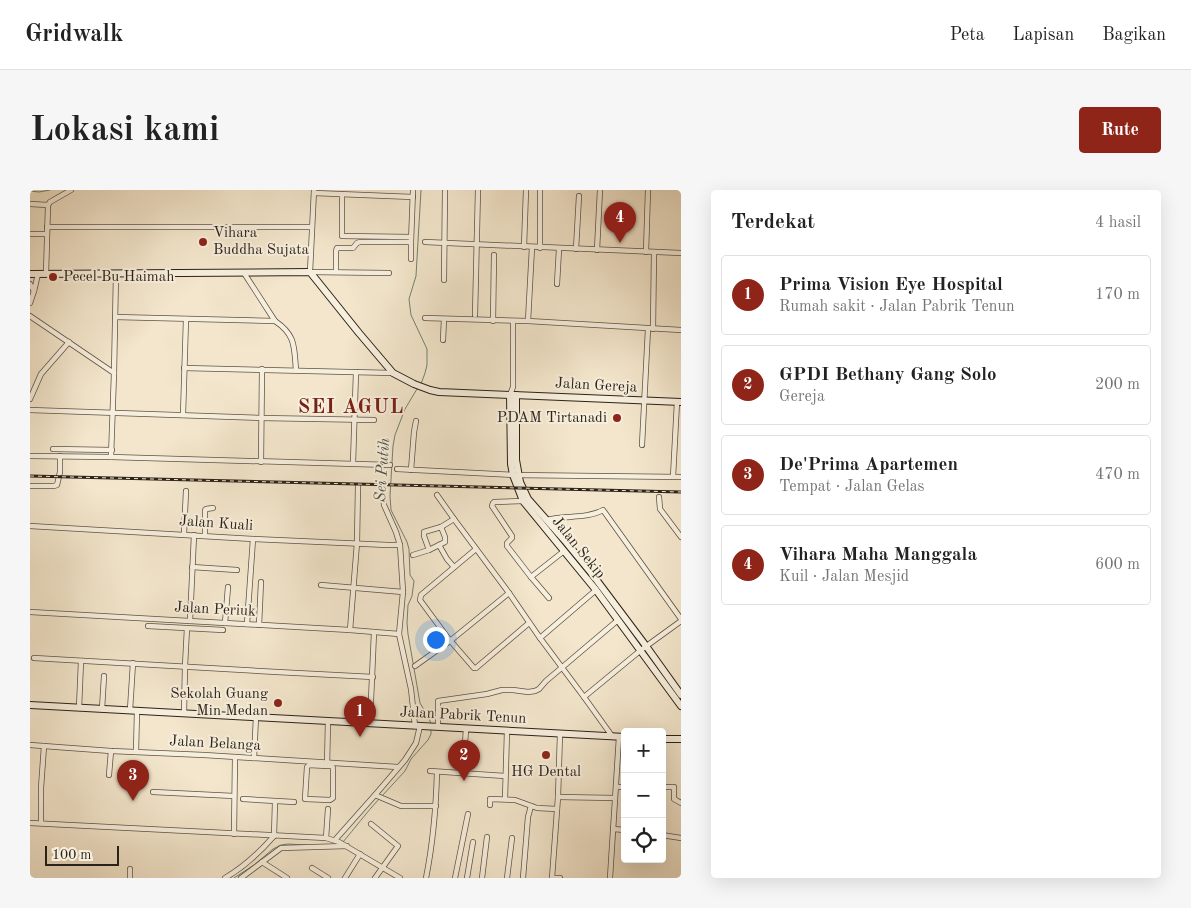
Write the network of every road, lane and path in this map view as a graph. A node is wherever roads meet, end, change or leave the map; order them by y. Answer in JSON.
{"nodes":[{"id":1,"x":71,"y":190,"type":"edge"},
{"id":2,"x":413,"y":190,"type":"edge"},
{"id":3,"x":445,"y":190,"type":"edge"},
{"id":4,"x":478,"y":190,"type":"edge"},
{"id":5,"x":526,"y":190,"type":"edge"},
{"id":6,"x":540,"y":190,"type":"edge"},
{"id":7,"x":600,"y":190,"type":"edge"},
{"id":8,"x":648,"y":190,"type":"edge"},
{"id":9,"x":314,"y":192,"type":"edge"},
{"id":10,"x":342,"y":194,"type":"junction"},
{"id":11,"x":579,"y":196,"type":"dead end"},
{"id":12,"x":413,"y":197,"type":"junction"},
{"id":13,"x":30,"y":204,"type":"edge"},
{"id":14,"x":48,"y":205,"type":"junction"},
{"id":15,"x":47,"y":227,"type":"junction"},
{"id":16,"x":312,"y":227,"type":"junction"},
{"id":17,"x":30,"y":234,"type":"edge"},
{"id":18,"x":46,"y":234,"type":"junction"},
{"id":19,"x":411,"y":240,"type":"junction"},
{"id":20,"x":425,"y":242,"type":"dead end"},
{"id":21,"x":444,"y":244,"type":"junction"},
{"id":22,"x":476,"y":245,"type":"junction"},
{"id":23,"x":524,"y":247,"type":"junction"},
{"id":24,"x":532,"y":247,"type":"junction"},
{"id":25,"x":540,"y":248,"type":"junction"},
{"id":26,"x":559,"y":249,"type":"junction"},
{"id":27,"x":576,"y":250,"type":"junction"},
{"id":28,"x":597,"y":250,"type":"junction"},
{"id":29,"x":646,"y":252,"type":"junction"},
{"id":30,"x":654,"y":252,"type":"junction"},
{"id":31,"x":681,"y":253,"type":"edge"},
{"id":32,"x":494,"y":255,"type":"dead end"},
{"id":33,"x":411,"y":259,"type":"dead end"},
{"id":34,"x":310,"y":272,"type":"junction"},
{"id":35,"x":336,"y":272,"type":"junction"},
{"id":36,"x":244,"y":273,"type":"junction"},
{"id":37,"x":389,"y":273,"type":"dead end"},
{"id":38,"x":30,"y":274,"type":"edge"},
{"id":39,"x":42,"y":274,"type":"junction"},
{"id":40,"x":116,"y":274,"type":"junction"},
{"id":41,"x":444,"y":280,"type":"dead end"},
{"id":42,"x":30,"y":284,"type":"edge"},
{"id":43,"x":558,"y":284,"type":"dead end"},
{"id":44,"x":34,"y":291,"type":"junction"},
{"id":45,"x":30,"y":303,"type":"edge"},
{"id":46,"x":475,"y":315,"type":"dead end"},
{"id":47,"x":30,"y":316,"type":"edge"},
{"id":48,"x":115,"y":317,"type":"junction"},
{"id":49,"x":425,"y":318,"type":"dead end"},
{"id":50,"x":186,"y":319,"type":"junction"},
{"id":51,"x":444,"y":319,"type":"junction"},
{"id":52,"x":275,"y":321,"type":"junction"},
{"id":53,"x":493,"y":321,"type":"junction"},
{"id":54,"x":513,"y":321,"type":"junction"},
{"id":55,"x":528,"y":321,"type":"junction"},
{"id":56,"x":651,"y":329,"type":"junction"},
{"id":57,"x":681,"y":330,"type":"edge"},
{"id":58,"x":443,"y":340,"type":"dead end"},
{"id":59,"x":69,"y":342,"type":"junction"},
{"id":60,"x":184,"y":368,"type":"junction"},
{"id":61,"x":262,"y":369,"type":"junction"},
{"id":62,"x":296,"y":370,"type":"junction"},
{"id":63,"x":356,"y":372,"type":"junction"},
{"id":64,"x":114,"y":373,"type":"junction"},
{"id":65,"x":393,"y":373,"type":"junction"},
{"id":66,"x":513,"y":395,"type":"junction"},
{"id":67,"x":30,"y":399,"type":"edge"},
{"id":68,"x":645,"y":401,"type":"junction"},
{"id":69,"x":679,"y":402,"type":"edge"},
{"id":70,"x":30,"y":410,"type":"edge"},
{"id":71,"x":113,"y":412,"type":"junction"},
{"id":72,"x":183,"y":415,"type":"junction"},
{"id":73,"x":260,"y":418,"type":"junction"},
{"id":74,"x":354,"y":420,"type":"junction"},
{"id":75,"x":374,"y":420,"type":"dead end"},
{"id":76,"x":416,"y":421,"type":"dead end"},
{"id":77,"x":642,"y":445,"type":"dead end"},
{"id":78,"x":53,"y":449,"type":"dead end"},
{"id":79,"x":112,"y":450,"type":"junction"},
{"id":80,"x":30,"y":456,"type":"edge"},
{"id":81,"x":60,"y":456,"type":"junction"},
{"id":82,"x":111,"y":457,"type":"junction"},
{"id":83,"x":261,"y":462,"type":"junction"},
{"id":84,"x":353,"y":464,"type":"junction"},
{"id":85,"x":390,"y":465,"type":"dead end"},
{"id":86,"x":397,"y":469,"type":"dead end"},
{"id":87,"x":411,"y":470,"type":"junction"},
{"id":88,"x":516,"y":475,"type":"junction"},
{"id":89,"x":673,"y":476,"type":"junction"},
{"id":90,"x":681,"y":477,"type":"edge"},
{"id":91,"x":30,"y":486,"type":"edge"},
{"id":92,"x":358,"y":486,"type":"dead end"},
{"id":93,"x":382,"y":488,"type":"dead end"},
{"id":94,"x":186,"y":491,"type":"dead end"},
{"id":95,"x":437,"y":495,"type":"dead end"},
{"id":96,"x":659,"y":497,"type":"dead end"},
{"id":97,"x":525,"y":500,"type":"junction"},
{"id":98,"x":213,"y":508,"type":"dead end"},
{"id":99,"x":454,"y":519,"type":"junction"},
{"id":100,"x":546,"y":520,"type":"junction"},
{"id":101,"x":30,"y":526,"type":"edge"},
{"id":102,"x":441,"y":526,"type":"junction"},
{"id":103,"x":184,"y":534,"type":"junction"},
{"id":104,"x":194,"y":536,"type":"junction"},
{"id":105,"x":206,"y":536,"type":"junction"},
{"id":106,"x":681,"y":537,"type":"edge"},
{"id":107,"x":252,"y":539,"type":"junction"},
{"id":108,"x":357,"y":543,"type":"junction"},
{"id":109,"x":400,"y":545,"type":"junction"},
{"id":110,"x":440,"y":545,"type":"junction"},
{"id":111,"x":567,"y":548,"type":"junction"},
{"id":112,"x":476,"y":549,"type":"junction"},
{"id":113,"x":429,"y":550,"type":"junction"},
{"id":114,"x":413,"y":555,"type":"dead end"},
{"id":115,"x":192,"y":567,"type":"junction"},
{"id":116,"x":454,"y":567,"type":"junction"},
{"id":117,"x":238,"y":570,"type":"dead end"},
{"id":118,"x":531,"y":577,"type":"junction"},
{"id":119,"x":261,"y":582,"type":"dead end"},
{"id":120,"x":321,"y":585,"type":"dead end"},
{"id":121,"x":228,"y":587,"type":"dead end"},
{"id":122,"x":354,"y":587,"type":"junction"},
{"id":123,"x":596,"y":590,"type":"junction"},
{"id":124,"x":403,"y":592,"type":"junction"},
{"id":125,"x":508,"y":593,"type":"junction"},
{"id":126,"x":549,"y":598,"type":"dead end"},
{"id":127,"x":30,"y":612,"type":"edge"},
{"id":128,"x":618,"y":620,"type":"junction"},
{"id":129,"x":681,"y":620,"type":"edge"},
{"id":130,"x":190,"y":621,"type":"junction"},
{"id":131,"x":225,"y":623,"type":"junction"},
{"id":132,"x":246,"y":624,"type":"junction"},
{"id":133,"x":529,"y":624,"type":"junction"},
{"id":134,"x":259,"y":625,"type":"junction"},
{"id":135,"x":148,"y":626,"type":"dead end"},
{"id":136,"x":187,"y":628,"type":"junction"},
{"id":137,"x":223,"y":630,"type":"dead end"},
{"id":138,"x":350,"y":630,"type":"junction"},
{"id":139,"x":374,"y":632,"type":"junction"},
{"id":140,"x":399,"y":634,"type":"junction"},
{"id":141,"x":540,"y":638,"type":"junction"},
{"id":142,"x":450,"y":641,"type":"junction"},
{"id":143,"x":644,"y":648,"type":"junction"},
{"id":144,"x":34,"y":658,"type":"dead end"},
{"id":145,"x":81,"y":661,"type":"junction"},
{"id":146,"x":133,"y":663,"type":"junction"},
{"id":147,"x":184,"y":666,"type":"junction"},
{"id":148,"x":415,"y":666,"type":"dead end"},
{"id":149,"x":562,"y":668,"type":"junction"},
{"id":150,"x":104,"y":676,"type":"dead end"},
{"id":151,"x":373,"y":677,"type":"junction"},
{"id":152,"x":680,"y":691,"type":"edge"},
{"id":153,"x":584,"y":697,"type":"junction"},
{"id":154,"x":30,"y":705,"type":"edge"},
{"id":155,"x":681,"y":706,"type":"edge"},
{"id":156,"x":78,"y":708,"type":"junction"},
{"id":157,"x":102,"y":709,"type":"junction"},
{"id":158,"x":134,"y":711,"type":"junction"},
{"id":159,"x":184,"y":713,"type":"junction"},
{"id":160,"x":256,"y":717,"type":"junction"},
{"id":161,"x":328,"y":721,"type":"junction"},
{"id":162,"x":370,"y":723,"type":"junction"},
{"id":163,"x":420,"y":726,"type":"junction"},
{"id":164,"x":435,"y":727,"type":"junction"},
{"id":165,"x":466,"y":729,"type":"junction"},
{"id":166,"x":507,"y":731,"type":"junction"},
{"id":167,"x":560,"y":734,"type":"junction"},
{"id":168,"x":612,"y":736,"type":"junction"},
{"id":169,"x":621,"y":737,"type":"edge"},
{"id":170,"x":666,"y":738,"type":"edge"},
{"id":171,"x":681,"y":739,"type":"edge"},
{"id":172,"x":621,"y":745,"type":"edge"},
{"id":173,"x":30,"y":746,"type":"edge"},
{"id":174,"x":44,"y":746,"type":"junction"},
{"id":175,"x":111,"y":751,"type":"junction"},
{"id":176,"x":136,"y":752,"type":"junction"},
{"id":177,"x":235,"y":757,"type":"junction"},
{"id":178,"x":254,"y":758,"type":"junction"},
{"id":179,"x":327,"y":764,"type":"junction"},
{"id":180,"x":398,"y":767,"type":"junction"},
{"id":181,"x":430,"y":771,"type":"dead end"},
{"id":182,"x":437,"y":772,"type":"junction"},
{"id":183,"x":463,"y":774,"type":"junction"},
{"id":184,"x":109,"y":775,"type":"dead end"},
{"id":185,"x":505,"y":776,"type":"junction"},
{"id":186,"x":616,"y":787,"type":"junction"},
{"id":187,"x":621,"y":787,"type":"edge"},
{"id":188,"x":666,"y":787,"type":"edge"},
{"id":189,"x":153,"y":792,"type":"dead end"},
{"id":190,"x":234,"y":796,"type":"junction"},
{"id":191,"x":376,"y":796,"type":"junction"},
{"id":192,"x":558,"y":798,"type":"junction"},
{"id":193,"x":615,"y":798,"type":"junction"},
{"id":194,"x":243,"y":799,"type":"dead end"},
{"id":195,"x":505,"y":799,"type":"junction"},
{"id":196,"x":275,"y":802,"type":"junction"},
{"id":197,"x":294,"y":802,"type":"dead end"},
{"id":198,"x":681,"y":803,"type":"edge"},
{"id":199,"x":490,"y":805,"type":"dead end"},
{"id":200,"x":436,"y":806,"type":"junction"},
{"id":201,"x":531,"y":806,"type":"junction"},
{"id":202,"x":328,"y":809,"type":"dead end"},
{"id":203,"x":557,"y":809,"type":"junction"},
{"id":204,"x":468,"y":814,"type":"dead end"},
{"id":205,"x":30,"y":823,"type":"edge"},
{"id":206,"x":41,"y":823,"type":"junction"},
{"id":207,"x":371,"y":824,"type":"dead end"},
{"id":208,"x":613,"y":829,"type":"junction"},
{"id":209,"x":621,"y":830,"type":"edge"},
{"id":210,"x":234,"y":834,"type":"junction"},
{"id":211,"x":274,"y":836,"type":"junction"},
{"id":212,"x":666,"y":836,"type":"edge"},
{"id":213,"x":487,"y":837,"type":"dead end"},
{"id":214,"x":326,"y":838,"type":"junction"},
{"id":215,"x":512,"y":838,"type":"dead end"},
{"id":216,"x":681,"y":838,"type":"edge"},
{"id":217,"x":472,"y":842,"type":"dead end"},
{"id":218,"x":341,"y":843,"type":"junction"},
{"id":219,"x":360,"y":854,"type":"junction"},
{"id":220,"x":262,"y":862,"type":"junction"},
{"id":221,"x":130,"y":868,"type":"dead end"},
{"id":222,"x":312,"y":868,"type":"dead end"},
{"id":223,"x":382,"y":868,"type":"junction"},
{"id":224,"x":247,"y":874,"type":"junction"},
{"id":225,"x":130,"y":878,"type":"edge"},
{"id":226,"x":225,"y":878,"type":"edge"},
{"id":227,"x":241,"y":878,"type":"edge"},
{"id":228,"x":254,"y":878,"type":"edge"},
{"id":229,"x":287,"y":878,"type":"edge"},
{"id":230,"x":328,"y":878,"type":"edge"},
{"id":231,"x":345,"y":878,"type":"edge"},
{"id":232,"x":375,"y":878,"type":"edge"},
{"id":233,"x":400,"y":878,"type":"edge"},
{"id":234,"x":426,"y":878,"type":"edge"},
{"id":235,"x":455,"y":878,"type":"edge"},
{"id":236,"x":467,"y":878,"type":"edge"},
{"id":237,"x":482,"y":878,"type":"edge"},
{"id":238,"x":507,"y":878,"type":"edge"},
{"id":239,"x":523,"y":878,"type":"edge"},
{"id":240,"x":552,"y":878,"type":"edge"},
{"id":241,"x":560,"y":878,"type":"edge"},
{"id":242,"x":610,"y":878,"type":"edge"}],
"edges":[{"from":1,"to":14,"type":"street"},
{"from":2,"to":12,"type":"street"},
{"from":3,"to":21,"type":"street"},
{"from":4,"to":22,"type":"street"},
{"from":5,"to":23,"type":"street"},
{"from":6,"to":25,"type":"street"},
{"from":7,"to":28,"type":"street"},
{"from":8,"to":29,"type":"street"},
{"from":9,"to":10,"type":"street"},
{"from":9,"to":16,"type":"street"},
{"from":10,"to":12,"type":"street"},
{"from":10,"to":19,"type":"street"},
{"from":11,"to":27,"type":"street"},
{"from":12,"to":19,"type":"street"},
{"from":13,"to":14,"type":"street"},
{"from":14,"to":15,"type":"street"},
{"from":15,"to":16,"type":"street"},
{"from":15,"to":18,"type":"street"},
{"from":16,"to":34,"type":"street"},
{"from":17,"to":18,"type":"street"},
{"from":18,"to":39,"type":"street"},
{"from":19,"to":33,"type":"street"},
{"from":19,"to":35,"type":"street"},
{"from":20,"to":21,"type":"street"},
{"from":21,"to":22,"type":"street"},
{"from":21,"to":41,"type":"street"},
{"from":22,"to":23,"type":"street"},
{"from":22,"to":46,"type":"street"},
{"from":23,"to":24,"type":"street"},
{"from":24,"to":25,"type":"street"},
{"from":24,"to":55,"type":"street"},
{"from":25,"to":26,"type":"street"},
{"from":26,"to":27,"type":"street"},
{"from":26,"to":43,"type":"street"},
{"from":27,"to":28,"type":"street"},
{"from":28,"to":29,"type":"street"},
{"from":29,"to":30,"type":"street"},
{"from":30,"to":31,"type":"street"},
{"from":30,"to":56,"type":"street"},
{"from":32,"to":53,"type":"street"},
{"from":34,"to":35,"type":"street"},
{"from":34,"to":36,"type":"street"},
{"from":34,"to":65,"type":"street"},
{"from":35,"to":37,"type":"street"},
{"from":36,"to":40,"type":"street"},
{"from":36,"to":52,"type":"street"},
{"from":38,"to":39,"type":"street"},
{"from":39,"to":40,"type":"street"},
{"from":39,"to":44,"type":"street"},
{"from":40,"to":48,"type":"street"},
{"from":42,"to":44,"type":"street"},
{"from":44,"to":45,"type":"street"},
{"from":47,"to":59,"type":"street"},
{"from":48,"to":50,"type":"street"},
{"from":48,"to":64,"type":"street"},
{"from":49,"to":51,"type":"street"},
{"from":50,"to":52,"type":"street"},
{"from":50,"to":60,"type":"street"},
{"from":51,"to":53,"type":"street"},
{"from":51,"to":58,"type":"street"},
{"from":52,"to":62,"type":"street"},
{"from":53,"to":54,"type":"street"},
{"from":54,"to":55,"type":"street"},
{"from":54,"to":66,"type":"street","name":"Jalan Sekip"},
{"from":55,"to":56,"type":"street"},
{"from":56,"to":57,"type":"street"},
{"from":56,"to":68,"type":"street"},
{"from":59,"to":64,"type":"street"},
{"from":59,"to":67,"type":"street"},
{"from":60,"to":61,"type":"street"},
{"from":60,"to":72,"type":"street"},
{"from":61,"to":62,"type":"street"},
{"from":61,"to":73,"type":"street"},
{"from":62,"to":63,"type":"street"},
{"from":63,"to":65,"type":"street"},
{"from":63,"to":74,"type":"street"},
{"from":64,"to":71,"type":"street"},
{"from":65,"to":66,"type":"street","name":"Jalan Gereja"},
{"from":66,"to":68,"type":"street","name":"Jalan Gereja"},
{"from":66,"to":88,"type":"street","name":"Jalan Sekip"},
{"from":68,"to":69,"type":"street","name":"Jalan Gereja"},
{"from":68,"to":77,"type":"street"},
{"from":69,"to":89,"type":"street"},
{"from":70,"to":71,"type":"street"},
{"from":71,"to":72,"type":"street"},
{"from":71,"to":79,"type":"street"},
{"from":72,"to":73,"type":"street"},
{"from":73,"to":74,"type":"street"},
{"from":73,"to":83,"type":"street"},
{"from":74,"to":75,"type":"street"},
{"from":74,"to":84,"type":"street"},
{"from":76,"to":87,"type":"street"},
{"from":78,"to":79,"type":"street"},
{"from":79,"to":82,"type":"street"},
{"from":80,"to":81,"type":"street"},
{"from":81,"to":82,"type":"street"},
{"from":81,"to":91,"type":"street"},
{"from":82,"to":83,"type":"street"},
{"from":83,"to":84,"type":"street"},
{"from":84,"to":85,"type":"street"},
{"from":86,"to":87,"type":"street"},
{"from":87,"to":88,"type":"street"},
{"from":88,"to":89,"type":"street"},
{"from":88,"to":97,"type":"street","name":"Jalan Sekip"},
{"from":89,"to":90,"type":"street"},
{"from":92,"to":108,"type":"street"},
{"from":93,"to":109,"type":"street"},
{"from":94,"to":103,"type":"street"},
{"from":95,"to":99,"type":"street"},
{"from":96,"to":106,"type":"street"},
{"from":97,"to":100,"type":"street","name":"Jalan Sekip"},
{"from":97,"to":111,"type":"street","name":"Jalan Sekip"},
{"from":97,"to":118,"type":"street"},
{"from":98,"to":105,"type":"street"},
{"from":99,"to":102,"type":"street"},
{"from":99,"to":112,"type":"street"},
{"from":100,"to":111,"type":"street","name":"Jalan Sekip"},
{"from":100,"to":129,"type":"street"},
{"from":101,"to":103,"type":"street","name":"Jalan Kuali"},
{"from":102,"to":110,"type":"street"},
{"from":102,"to":113,"type":"street"},
{"from":103,"to":104,"type":"street","name":"Jalan Kuali"},
{"from":104,"to":105,"type":"street","name":"Jalan Kuali"},
{"from":104,"to":115,"type":"street"},
{"from":105,"to":107,"type":"street","name":"Jalan Kuali"},
{"from":107,"to":108,"type":"street","name":"Jalan Kuali"},
{"from":107,"to":132,"type":"street"},
{"from":108,"to":109,"type":"street","name":"Jalan Kuali"},
{"from":108,"to":122,"type":"street"},
{"from":109,"to":124,"type":"street"},
{"from":110,"to":113,"type":"street"},
{"from":110,"to":116,"type":"street"},
{"from":111,"to":118,"type":"street"},
{"from":111,"to":123,"type":"street","name":"Jalan Sekip"},
{"from":111,"to":143,"type":"street","name":"Jalan Sekip"},
{"from":112,"to":116,"type":"street"},
{"from":112,"to":125,"type":"street"},
{"from":113,"to":114,"type":"street"},
{"from":115,"to":117,"type":"street"},
{"from":115,"to":130,"type":"street"},
{"from":116,"to":142,"type":"street"},
{"from":118,"to":126,"type":"street"},
{"from":119,"to":134,"type":"street"},
{"from":120,"to":122,"type":"street"},
{"from":121,"to":131,"type":"street"},
{"from":122,"to":124,"type":"street"},
{"from":122,"to":138,"type":"street"},
{"from":123,"to":128,"type":"street","name":"Jalan Sekip"},
{"from":123,"to":141,"type":"street"},
{"from":124,"to":140,"type":"street"},
{"from":125,"to":133,"type":"street"},
{"from":125,"to":142,"type":"street"},
{"from":127,"to":130,"type":"street","name":"Jalan Periuk"},
{"from":128,"to":143,"type":"street","name":"Jalan Sekip"},
{"from":128,"to":149,"type":"street"},
{"from":129,"to":143,"type":"street"},
{"from":130,"to":131,"type":"street","name":"Jalan Periuk"},
{"from":131,"to":132,"type":"street","name":"Jalan Periuk"},
{"from":132,"to":134,"type":"street","name":"Jalan Periuk"},
{"from":133,"to":141,"type":"street"},
{"from":133,"to":142,"type":"street"},
{"from":134,"to":138,"type":"street","name":"Jalan Periuk"},
{"from":135,"to":136,"type":"street"},
{"from":136,"to":137,"type":"street"},
{"from":136,"to":147,"type":"street"},
{"from":138,"to":139,"type":"street","name":"Jalan Periuk"},
{"from":139,"to":140,"type":"street","name":"Jalan Periuk"},
{"from":139,"to":151,"type":"street"},
{"from":140,"to":163,"type":"street"},
{"from":141,"to":149,"type":"street"},
{"from":142,"to":148,"type":"street"},
{"from":143,"to":152,"type":"street","name":"Jalan Sekip"},
{"from":143,"to":153,"type":"street"},
{"from":143,"to":155,"type":"street","name":"Jalan Sekip"},
{"from":144,"to":145,"type":"street"},
{"from":145,"to":146,"type":"street"},
{"from":145,"to":156,"type":"street"},
{"from":146,"to":147,"type":"street"},
{"from":146,"to":158,"type":"street"},
{"from":147,"to":151,"type":"street"},
{"from":147,"to":159,"type":"street"},
{"from":149,"to":153,"type":"street"},
{"from":149,"to":164,"type":"street"},
{"from":150,"to":157,"type":"street"},
{"from":151,"to":162,"type":"street"},
{"from":153,"to":168,"type":"street"},
{"from":154,"to":156,"type":"street","name":"Jalan Pabrik Tenun"},
{"from":156,"to":157,"type":"street","name":"Jalan Pabrik Tenun"},
{"from":157,"to":158,"type":"street","name":"Jalan Pabrik Tenun"},
{"from":158,"to":159,"type":"street","name":"Jalan Pabrik Tenun"},
{"from":158,"to":176,"type":"street"},
{"from":159,"to":160,"type":"street","name":"Jalan Pabrik Tenun"},
{"from":160,"to":161,"type":"street","name":"Jalan Pabrik Tenun"},
{"from":160,"to":178,"type":"street"},
{"from":161,"to":162,"type":"street","name":"Jalan Pabrik Tenun"},
{"from":161,"to":179,"type":"street"},
{"from":162,"to":163,"type":"street","name":"Jalan Pabrik Tenun"},
{"from":163,"to":164,"type":"street","name":"Jalan Pabrik Tenun"},
{"from":163,"to":180,"type":"street"},
{"from":164,"to":165,"type":"street","name":"Jalan Pabrik Tenun"},
{"from":165,"to":166,"type":"street","name":"Jalan Pabrik Tenun"},
{"from":165,"to":183,"type":"street"},
{"from":166,"to":167,"type":"street","name":"Jalan Pabrik Tenun"},
{"from":166,"to":185,"type":"street"},
{"from":167,"to":168,"type":"street","name":"Jalan Pabrik Tenun"},
{"from":167,"to":192,"type":"street"},
{"from":168,"to":169,"type":"street","name":"Jalan Pabrik Tenun"},
{"from":170,"to":171,"type":"street"},
{"from":172,"to":186,"type":"street"},
{"from":173,"to":174,"type":"street","name":"Jalan Belanga"},
{"from":174,"to":175,"type":"street","name":"Jalan Belanga"},
{"from":174,"to":206,"type":"street"},
{"from":175,"to":176,"type":"street","name":"Jalan Belanga"},
{"from":175,"to":184,"type":"street"},
{"from":176,"to":177,"type":"street","name":"Jalan Belanga"},
{"from":177,"to":178,"type":"street","name":"Jalan Belanga"},
{"from":177,"to":190,"type":"street"},
{"from":178,"to":179,"type":"street","name":"Jalan Belanga"},
{"from":179,"to":179,"type":"street"},
{"from":179,"to":180,"type":"street","name":"Jalan Belanga"},
{"from":180,"to":191,"type":"street"},
{"from":181,"to":182,"type":"street"},
{"from":182,"to":183,"type":"street"},
{"from":182,"to":200,"type":"street"},
{"from":183,"to":185,"type":"street"},
{"from":185,"to":195,"type":"street"},
{"from":186,"to":187,"type":"street"},
{"from":186,"to":193,"type":"street"},
{"from":188,"to":198,"type":"street"},
{"from":189,"to":190,"type":"street"},
{"from":190,"to":210,"type":"street"},
{"from":191,"to":200,"type":"street"},
{"from":191,"to":218,"type":"street"},
{"from":192,"to":193,"type":"street"},
{"from":192,"to":203,"type":"street"},
{"from":193,"to":208,"type":"street"},
{"from":194,"to":196,"type":"street"},
{"from":195,"to":199,"type":"street"},
{"from":195,"to":201,"type":"street"},
{"from":196,"to":197,"type":"street"},
{"from":196,"to":211,"type":"street"},
{"from":200,"to":234,"type":"street"},
{"from":201,"to":203,"type":"street"},
{"from":201,"to":239,"type":"street"},
{"from":202,"to":214,"type":"street"},
{"from":203,"to":240,"type":"street"},
{"from":204,"to":235,"type":"street"},
{"from":205,"to":206,"type":"street"},
{"from":206,"to":210,"type":"street"},
{"from":207,"to":223,"type":"street"},
{"from":208,"to":209,"type":"street"},
{"from":208,"to":242,"type":"street"},
{"from":210,"to":211,"type":"street"},
{"from":211,"to":214,"type":"street"},
{"from":211,"to":226,"type":"street"},
{"from":212,"to":216,"type":"street"},
{"from":213,"to":237,"type":"street"},
{"from":214,"to":218,"type":"street"},
{"from":215,"to":238,"type":"street"},
{"from":217,"to":236,"type":"street"},
{"from":218,"to":219,"type":"street"},
{"from":218,"to":220,"type":"street"},
{"from":219,"to":223,"type":"street"},
{"from":219,"to":231,"type":"street"},
{"from":220,"to":224,"type":"street"},
{"from":220,"to":229,"type":"street"},
{"from":221,"to":225,"type":"street"},
{"from":222,"to":230,"type":"street"},
{"from":223,"to":232,"type":"street"},
{"from":223,"to":233,"type":"street"},
{"from":224,"to":227,"type":"street"},
{"from":224,"to":228,"type":"street"},
{"from":240,"to":241,"type":"street"}]}
